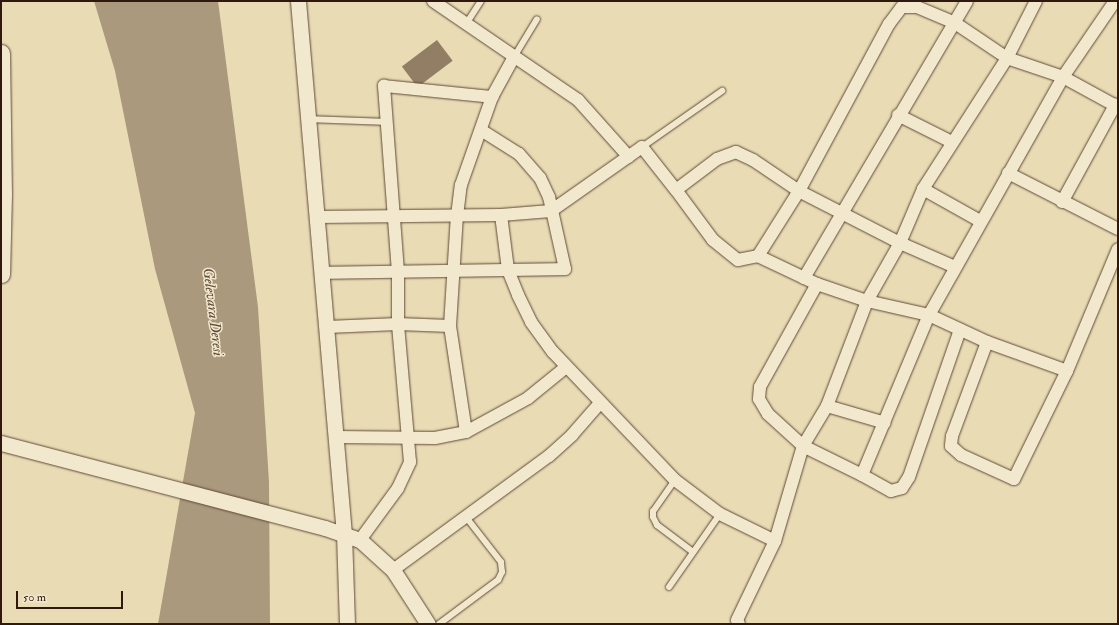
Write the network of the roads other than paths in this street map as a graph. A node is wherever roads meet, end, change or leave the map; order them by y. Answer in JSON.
{"nodes":[{"id":1,"x":298,"y":1,"type":"edge"},
{"id":2,"x":433,"y":1,"type":"edge"},
{"id":3,"x":481,"y":1,"type":"edge"},
{"id":4,"x":967,"y":1,"type":"edge"},
{"id":5,"x":1036,"y":1,"type":"edge"},
{"id":6,"x":1115,"y":1,"type":"edge"},
{"id":7,"x":536,"y":19,"type":"dead end"},
{"id":8,"x":955,"y":23,"type":"junction"},
{"id":9,"x":466,"y":24,"type":"junction"},
{"id":10,"x":1,"y":53,"type":"edge"},
{"id":11,"x":514,"y":57,"type":"junction"},
{"id":12,"x":1007,"y":58,"type":"junction"},
{"id":13,"x":1063,"y":77,"type":"junction"},
{"id":14,"x":722,"y":91,"type":"dead end"},
{"id":15,"x":492,"y":96,"type":"junction"},
{"id":16,"x":1116,"y":106,"type":"edge"},
{"id":17,"x":898,"y":115,"type":"junction"},
{"id":18,"x":309,"y":118,"type":"junction"},
{"id":19,"x":386,"y":122,"type":"junction"},
{"id":20,"x":481,"y":130,"type":"junction"},
{"id":21,"x":952,"y":142,"type":"junction"},
{"id":22,"x":642,"y":147,"type":"junction"},
{"id":23,"x":629,"y":156,"type":"junction"},
{"id":24,"x":1008,"y":173,"type":"junction"},
{"id":25,"x":923,"y":189,"type":"junction"},
{"id":26,"x":676,"y":190,"type":"junction"},
{"id":27,"x":799,"y":191,"type":"junction"},
{"id":28,"x":2,"y":194,"type":"edge"},
{"id":29,"x":1062,"y":202,"type":"junction"},
{"id":30,"x":551,"y":211,"type":"junction"},
{"id":31,"x":843,"y":213,"type":"junction"},
{"id":32,"x":501,"y":215,"type":"junction"},
{"id":33,"x":318,"y":216,"type":"junction"},
{"id":34,"x":457,"y":216,"type":"junction"},
{"id":35,"x":392,"y":217,"type":"junction"},
{"id":36,"x":980,"y":221,"type":"junction"},
{"id":37,"x":1118,"y":229,"type":"edge"},
{"id":38,"x":900,"y":243,"type":"junction"},
{"id":39,"x":1118,"y":249,"type":"edge"},
{"id":40,"x":758,"y":256,"type":"junction"},
{"id":41,"x":955,"y":267,"type":"junction"},
{"id":42,"x":508,"y":270,"type":"junction"},
{"id":43,"x":398,"y":272,"type":"junction"},
{"id":44,"x":454,"y":272,"type":"junction"},
{"id":45,"x":321,"y":273,"type":"junction"},
{"id":46,"x":1,"y":274,"type":"edge"},
{"id":47,"x":804,"y":278,"type":"junction"},
{"id":48,"x":817,"y":284,"type":"junction"},
{"id":49,"x":867,"y":301,"type":"junction"},
{"id":50,"x":929,"y":316,"type":"junction"},
{"id":51,"x":398,"y":324,"type":"junction"},
{"id":52,"x":450,"y":326,"type":"junction"},
{"id":53,"x":327,"y":327,"type":"junction"},
{"id":54,"x":960,"y":330,"type":"junction"},
{"id":55,"x":987,"y":342,"type":"junction"},
{"id":56,"x":566,"y":367,"type":"junction"},
{"id":57,"x":1067,"y":371,"type":"junction"},
{"id":58,"x":600,"y":403,"type":"junction"},
{"id":59,"x":827,"y":406,"type":"junction"},
{"id":60,"x":885,"y":423,"type":"junction"},
{"id":61,"x":466,"y":432,"type":"junction"},
{"id":62,"x":336,"y":437,"type":"junction"},
{"id":63,"x":408,"y":438,"type":"junction"},
{"id":64,"x":3,"y":444,"type":"edge"},
{"id":65,"x":803,"y":446,"type":"junction"},
{"id":66,"x":862,"y":475,"type":"junction"},
{"id":67,"x":675,"y":480,"type":"junction"},
{"id":68,"x":720,"y":514,"type":"junction"},
{"id":69,"x":466,"y":517,"type":"junction"},
{"id":70,"x":344,"y":534,"type":"junction"},
{"id":71,"x":360,"y":540,"type":"junction"},
{"id":72,"x":775,"y":541,"type":"junction"},
{"id":73,"x":693,"y":552,"type":"junction"},
{"id":74,"x":393,"y":570,"type":"junction"},
{"id":75,"x":669,"y":587,"type":"dead end"},
{"id":76,"x":347,"y":624,"type":"edge"},
{"id":77,"x":428,"y":624,"type":"edge"},
{"id":78,"x":439,"y":624,"type":"edge"},
{"id":79,"x":739,"y":624,"type":"edge"}],
"edges":[{"from":1,"to":18,"type":"street"},
{"from":2,"to":9,"type":"street"},
{"from":3,"to":9,"type":"lane"},
{"from":4,"to":8,"type":"street"},
{"from":5,"to":12,"type":"street"},
{"from":6,"to":13,"type":"street"},
{"from":7,"to":11,"type":"lane"},
{"from":8,"to":12,"type":"street"},
{"from":8,"to":17,"type":"street"},
{"from":8,"to":27,"type":"street"},
{"from":9,"to":11,"type":"street"},
{"from":10,"to":28,"type":"main road"},
{"from":11,"to":15,"type":"street"},
{"from":11,"to":23,"type":"street"},
{"from":12,"to":13,"type":"street"},
{"from":12,"to":21,"type":"street"},
{"from":13,"to":16,"type":"street"},
{"from":13,"to":24,"type":"street"},
{"from":14,"to":22,"type":"lane"},
{"from":15,"to":19,"type":"street"},
{"from":15,"to":20,"type":"street"},
{"from":16,"to":29,"type":"street"},
{"from":17,"to":21,"type":"street"},
{"from":17,"to":31,"type":"street"},
{"from":18,"to":19,"type":"lane"},
{"from":18,"to":33,"type":"street"},
{"from":19,"to":35,"type":"street"},
{"from":20,"to":30,"type":"street"},
{"from":20,"to":34,"type":"street"},
{"from":21,"to":25,"type":"street"},
{"from":22,"to":23,"type":"street"},
{"from":22,"to":26,"type":"street"},
{"from":23,"to":30,"type":"street"},
{"from":24,"to":29,"type":"street"},
{"from":24,"to":36,"type":"street"},
{"from":25,"to":36,"type":"street"},
{"from":25,"to":38,"type":"street"},
{"from":26,"to":27,"type":"street"},
{"from":26,"to":40,"type":"street"},
{"from":27,"to":31,"type":"street"},
{"from":27,"to":40,"type":"street"},
{"from":28,"to":46,"type":"main road"},
{"from":29,"to":37,"type":"street"},
{"from":30,"to":32,"type":"street"},
{"from":30,"to":42,"type":"street"},
{"from":31,"to":38,"type":"street"},
{"from":31,"to":47,"type":"street"},
{"from":32,"to":34,"type":"street"},
{"from":32,"to":42,"type":"street"},
{"from":33,"to":35,"type":"street"},
{"from":33,"to":45,"type":"street"},
{"from":34,"to":35,"type":"street"},
{"from":34,"to":44,"type":"street"},
{"from":35,"to":43,"type":"street"},
{"from":36,"to":41,"type":"street"},
{"from":38,"to":41,"type":"street"},
{"from":38,"to":49,"type":"street"},
{"from":39,"to":57,"type":"street"},
{"from":40,"to":47,"type":"street"},
{"from":41,"to":50,"type":"street"},
{"from":42,"to":44,"type":"street"},
{"from":42,"to":56,"type":"street"},
{"from":43,"to":44,"type":"street"},
{"from":43,"to":45,"type":"street"},
{"from":43,"to":51,"type":"street"},
{"from":44,"to":52,"type":"street"},
{"from":45,"to":53,"type":"street"},
{"from":47,"to":48,"type":"street"},
{"from":48,"to":49,"type":"street"},
{"from":48,"to":65,"type":"street"},
{"from":49,"to":50,"type":"street"},
{"from":49,"to":59,"type":"street"},
{"from":50,"to":54,"type":"street"},
{"from":50,"to":60,"type":"street"},
{"from":51,"to":52,"type":"street"},
{"from":51,"to":53,"type":"street"},
{"from":51,"to":63,"type":"street"},
{"from":52,"to":61,"type":"street"},
{"from":53,"to":62,"type":"street"},
{"from":54,"to":55,"type":"street"},
{"from":54,"to":66,"type":"street"},
{"from":55,"to":57,"type":"street"},
{"from":55,"to":57,"type":"street"},
{"from":56,"to":58,"type":"street"},
{"from":56,"to":61,"type":"street"},
{"from":58,"to":67,"type":"street"},
{"from":58,"to":69,"type":"street"},
{"from":59,"to":60,"type":"street"},
{"from":59,"to":65,"type":"street"},
{"from":60,"to":66,"type":"street"},
{"from":61,"to":63,"type":"street"},
{"from":62,"to":63,"type":"street"},
{"from":62,"to":70,"type":"street"},
{"from":63,"to":71,"type":"street"},
{"from":64,"to":70,"type":"street"},
{"from":65,"to":66,"type":"street"},
{"from":65,"to":72,"type":"street"},
{"from":67,"to":68,"type":"street"},
{"from":67,"to":73,"type":"lane"},
{"from":68,"to":72,"type":"street"},
{"from":68,"to":73,"type":"lane"},
{"from":69,"to":74,"type":"street"},
{"from":69,"to":78,"type":"lane"},
{"from":70,"to":71,"type":"street"},
{"from":70,"to":76,"type":"street"},
{"from":71,"to":74,"type":"street"},
{"from":72,"to":79,"type":"street"},
{"from":73,"to":75,"type":"lane"},
{"from":74,"to":77,"type":"street"}]}
